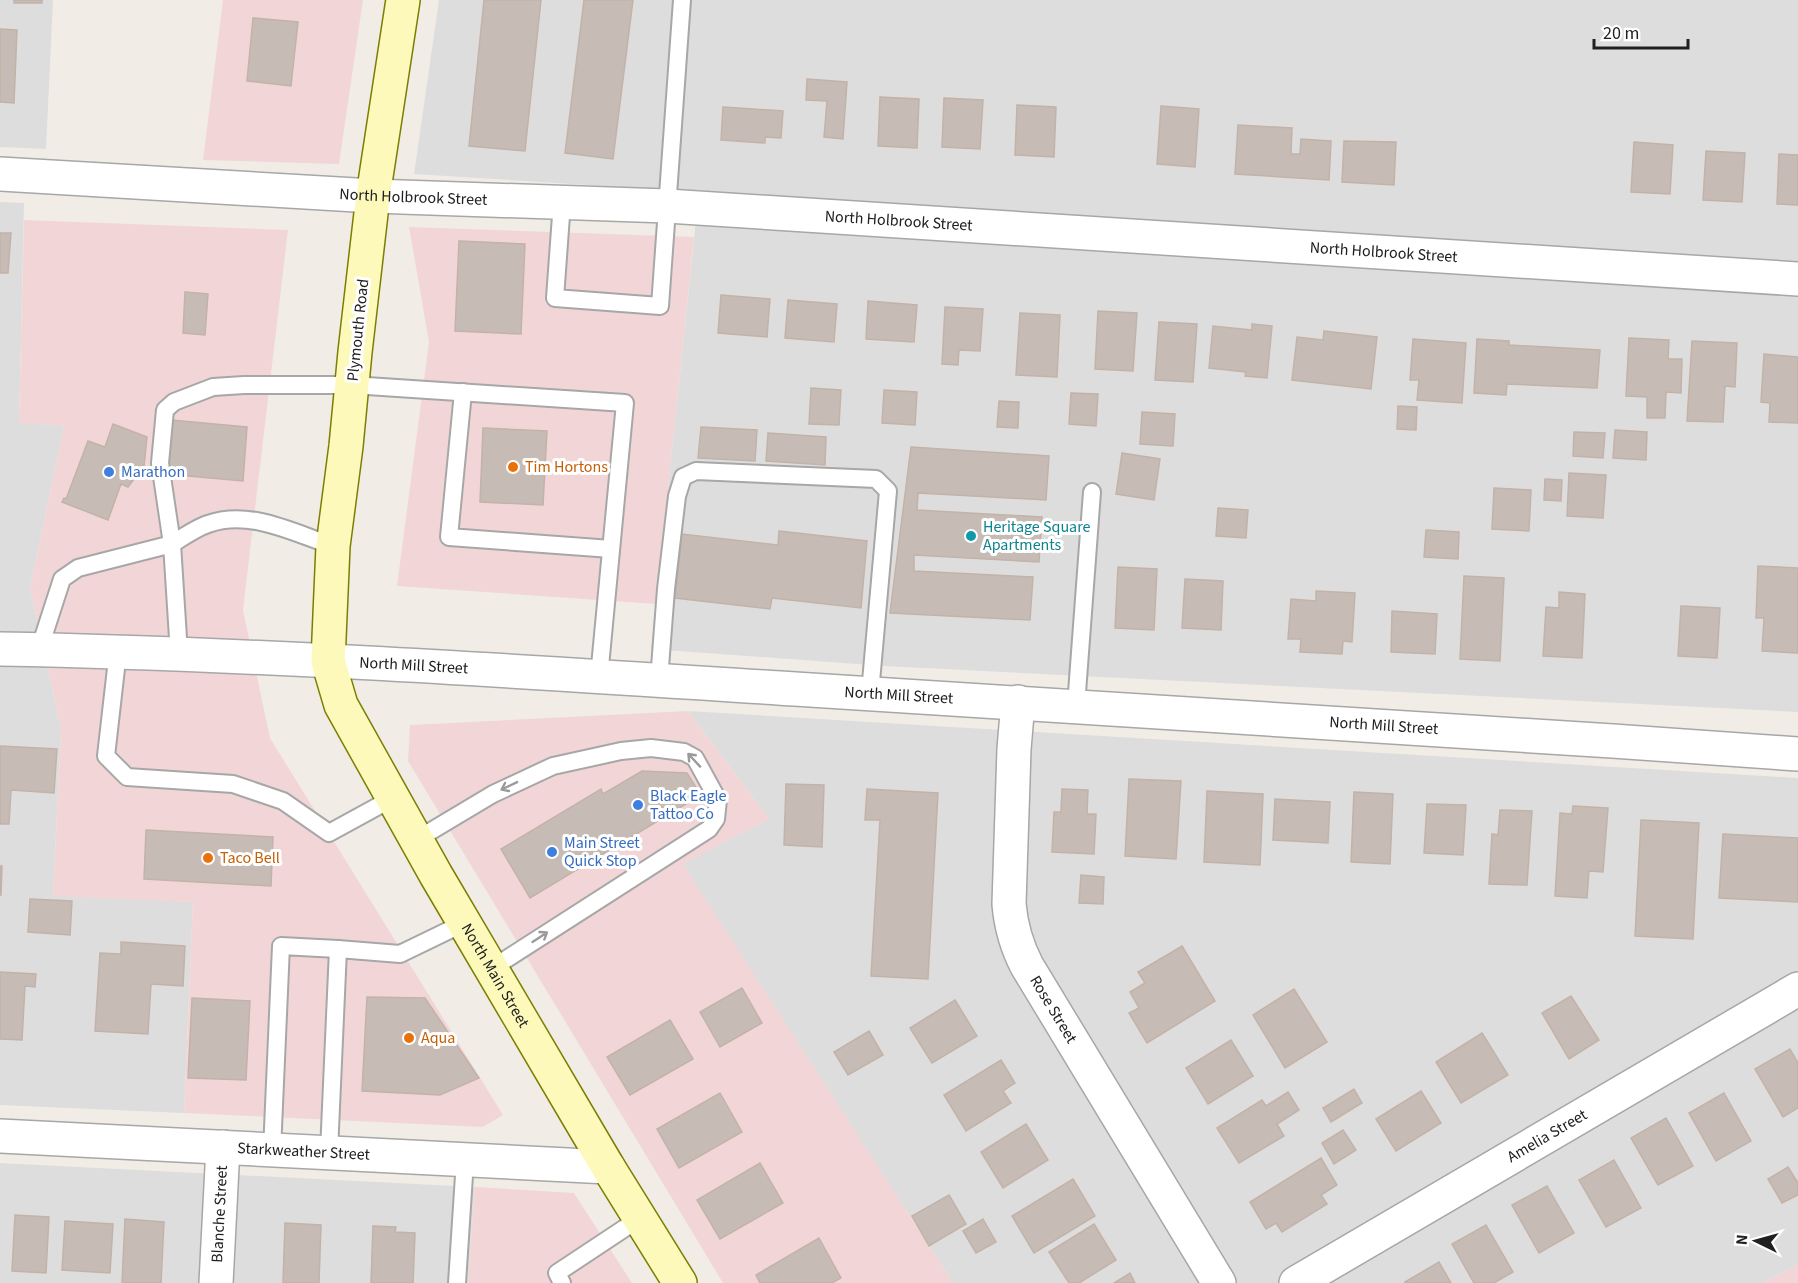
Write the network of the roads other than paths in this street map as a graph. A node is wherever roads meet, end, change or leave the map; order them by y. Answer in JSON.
{"nodes":[{"id":1,"x":402,"y":0,"type":"edge"},
{"id":2,"x":682,"y":0,"type":"edge"},
{"id":3,"x":0,"y":174,"type":"edge"},
{"id":4,"x":373,"y":196,"type":"junction"},
{"id":5,"x":562,"y":202,"type":"junction"},
{"id":6,"x":667,"y":206,"type":"junction"},
{"id":7,"x":1798,"y":279,"type":"edge"},
{"id":8,"x":351,"y":385,"type":"junction"},
{"id":9,"x":463,"y":392,"type":"junction"},
{"id":10,"x":1092,"y":492,"type":"dead end"},
{"id":11,"x":172,"y":544,"type":"junction"},
{"id":12,"x":333,"y":546,"type":"junction"},
{"id":13,"x":611,"y":549,"type":"junction"},
{"id":14,"x":0,"y":649,"type":"edge"},
{"id":15,"x":39,"y":650,"type":"junction"},
{"id":16,"x":118,"y":651,"type":"junction"},
{"id":17,"x":179,"y":654,"type":"junction"},
{"id":18,"x":328,"y":661,"type":"junction"},
{"id":19,"x":599,"y":676,"type":"junction"},
{"id":20,"x":659,"y":680,"type":"junction"},
{"id":21,"x":870,"y":693,"type":"junction"},
{"id":22,"x":1018,"y":702,"type":"junction"},
{"id":23,"x":1076,"y":706,"type":"junction"},
{"id":24,"x":1798,"y":753,"type":"edge"},
{"id":25,"x":393,"y":798,"type":"junction"},
{"id":26,"x":416,"y":840,"type":"junction"},
{"id":27,"x":464,"y":923,"type":"junction"},
{"id":28,"x":338,"y":949,"type":"junction"},
{"id":29,"x":491,"y":969,"type":"junction"},
{"id":30,"x":1798,"y":988,"type":"edge"},
{"id":31,"x":0,"y":1136,"type":"edge"},
{"id":32,"x":224,"y":1147,"type":"junction"},
{"id":33,"x":272,"y":1150,"type":"junction"},
{"id":34,"x":329,"y":1152,"type":"junction"},
{"id":35,"x":465,"y":1160,"type":"junction"},
{"id":36,"x":608,"y":1167,"type":"junction"},
{"id":37,"x":640,"y":1218,"type":"junction"},
{"id":38,"x":216,"y":1283,"type":"edge"},
{"id":39,"x":457,"y":1283,"type":"edge"},
{"id":40,"x":562,"y":1283,"type":"edge"},
{"id":41,"x":680,"y":1283,"type":"edge"},
{"id":42,"x":1219,"y":1283,"type":"edge"},
{"id":43,"x":1296,"y":1283,"type":"edge"}],
"edges":[{"from":1,"to":4,"type":"main road","name":"Plymouth Road"},
{"from":2,"to":6,"type":"lane"},
{"from":3,"to":4,"type":"street","name":"North Holbrook Street"},
{"from":4,"to":5,"type":"street","name":"North Holbrook Street"},
{"from":4,"to":8,"type":"main road","name":"Plymouth Road"},
{"from":5,"to":6,"type":"street","name":"North Holbrook Street"},
{"from":5,"to":6,"type":"lane"},
{"from":6,"to":7,"type":"street","name":"North Holbrook Street"},
{"from":8,"to":9,"type":"lane"},
{"from":8,"to":11,"type":"lane"},
{"from":8,"to":12,"type":"main road","name":"Plymouth Road"},
{"from":9,"to":13,"type":"lane"},
{"from":9,"to":13,"type":"lane"},
{"from":10,"to":23,"type":"lane"},
{"from":11,"to":12,"type":"lane"},
{"from":11,"to":15,"type":"lane"},
{"from":11,"to":17,"type":"lane"},
{"from":12,"to":18,"type":"main road","name":"Plymouth Road"},
{"from":13,"to":19,"type":"lane"},
{"from":14,"to":15,"type":"street","name":"North Mill Street"},
{"from":15,"to":16,"type":"street","name":"North Mill Street"},
{"from":16,"to":17,"type":"street","name":"North Mill Street"},
{"from":16,"to":25,"type":"lane"},
{"from":17,"to":18,"type":"street","name":"North Mill Street"},
{"from":18,"to":19,"type":"street","name":"North Mill Street"},
{"from":18,"to":25,"type":"main road","name":"North Main Street"},
{"from":19,"to":20,"type":"street","name":"North Mill Street"},
{"from":20,"to":21,"type":"street","name":"North Mill Street"},
{"from":20,"to":21,"type":"lane"},
{"from":21,"to":22,"type":"street","name":"North Mill Street"},
{"from":22,"to":23,"type":"street","name":"North Mill Street"},
{"from":22,"to":42,"type":"street","name":"Rose Street"},
{"from":23,"to":24,"type":"street","name":"North Mill Street"},
{"from":25,"to":26,"type":"main road","name":"North Main Street"},
{"from":26,"to":27,"type":"main road","name":"North Main Street"},
{"from":29,"to":26,"type":"lane","one_way":true},
{"from":27,"to":28,"type":"lane"},
{"from":27,"to":29,"type":"main road","name":"North Main Street"},
{"from":28,"to":33,"type":"lane"},
{"from":28,"to":34,"type":"lane"},
{"from":29,"to":36,"type":"main road","name":"North Main Street"},
{"from":30,"to":43,"type":"street","name":"Amelia Street"},
{"from":31,"to":32,"type":"street","name":"Starkweather Street"},
{"from":32,"to":33,"type":"street","name":"Starkweather Street"},
{"from":32,"to":38,"type":"street","name":"Blanche Street"},
{"from":33,"to":34,"type":"street","name":"Starkweather Street"},
{"from":34,"to":35,"type":"street","name":"Starkweather Street"},
{"from":35,"to":36,"type":"street","name":"Starkweather Street"},
{"from":35,"to":39,"type":"lane"},
{"from":36,"to":37,"type":"main road","name":"North Main Street"},
{"from":37,"to":40,"type":"lane"},
{"from":37,"to":41,"type":"main road","name":"North Main Street"}]}
